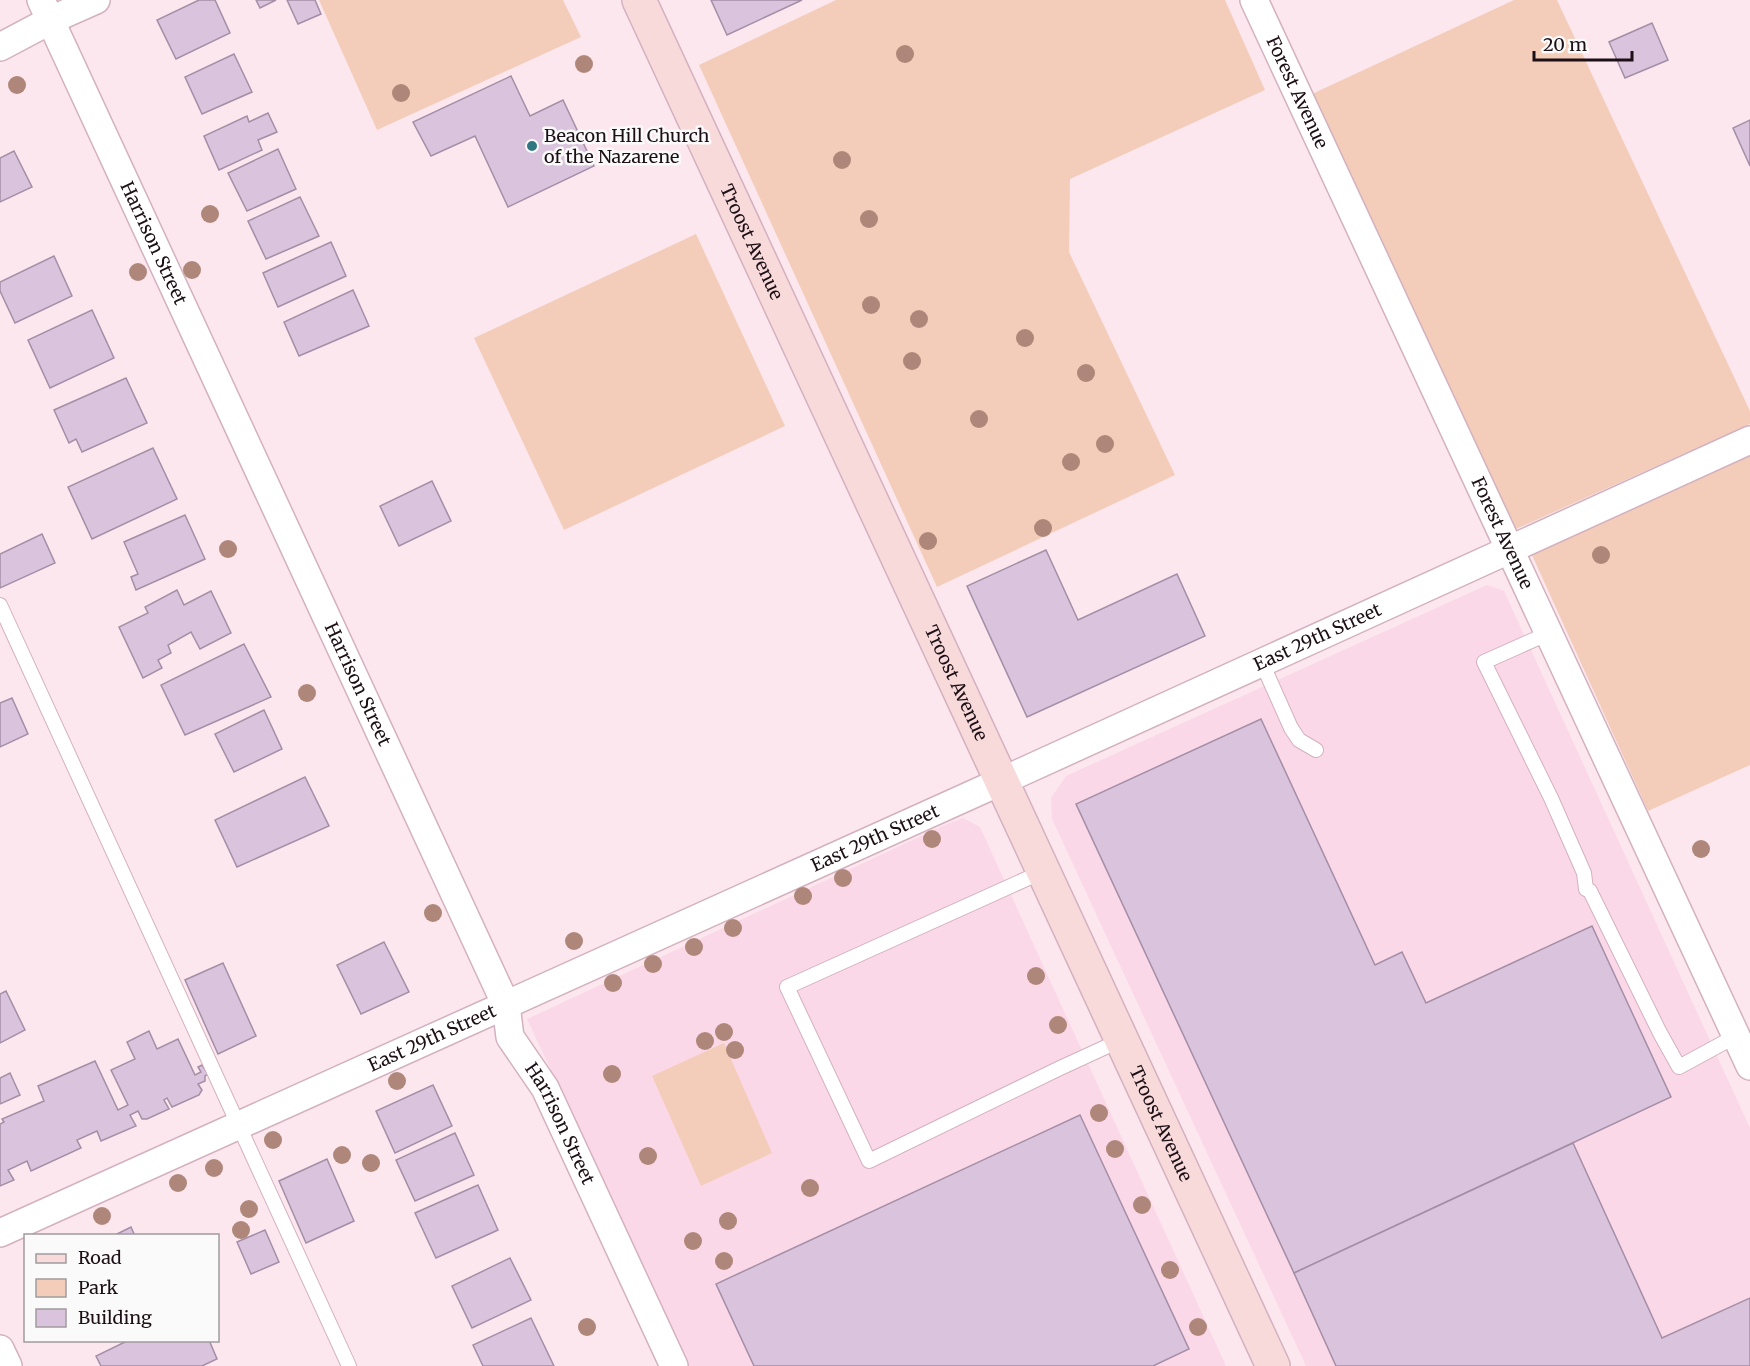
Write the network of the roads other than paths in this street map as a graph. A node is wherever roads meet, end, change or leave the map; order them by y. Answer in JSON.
{"nodes":[{"id":1,"x":96,"y":0,"type":"edge"},
{"id":2,"x":639,"y":0,"type":"edge"},
{"id":3,"x":1254,"y":0,"type":"edge"},
{"id":4,"x":46,"y":10,"type":"edge"},
{"id":5,"x":0,"y":47,"type":"edge"},
{"id":6,"x":1750,"y":440,"type":"edge"},
{"id":7,"x":1510,"y":550,"type":"junction"},
{"id":8,"x":0,"y":605,"type":"edge"},
{"id":9,"x":1549,"y":633,"type":"junction"},
{"id":10,"x":1262,"y":663,"type":"junction"},
{"id":11,"x":1316,"y":750,"type":"dead end"},
{"id":12,"x":1002,"y":781,"type":"junction"},
{"id":13,"x":1044,"y":871,"type":"junction"},
{"id":14,"x":506,"y":1005,"type":"junction"},
{"id":15,"x":1736,"y":1036,"type":"junction"},
{"id":16,"x":1122,"y":1040,"type":"junction"},
{"id":17,"x":1750,"y":1066,"type":"edge"},
{"id":18,"x":238,"y":1126,"type":"junction"},
{"id":19,"x":0,"y":1233,"type":"edge"},
{"id":20,"x":0,"y":1349,"type":"edge"},
{"id":21,"x":8,"y":1366,"type":"edge"},
{"id":22,"x":349,"y":1366,"type":"edge"},
{"id":23,"x":674,"y":1366,"type":"edge"},
{"id":24,"x":1273,"y":1366,"type":"edge"}],
"edges":[{"from":1,"to":4,"type":"street"},
{"from":2,"to":12,"type":"main road","name":"Troost Avenue"},
{"from":3,"to":7,"type":"street","name":"Forest Avenue"},
{"from":4,"to":5,"type":"street"},
{"from":4,"to":14,"type":"street","name":"Harrison Street"},
{"from":6,"to":7,"type":"street","name":"East 29th Street"},
{"from":7,"to":9,"type":"street","name":"Forest Avenue"},
{"from":7,"to":10,"type":"street","name":"East 29th Street"},
{"from":8,"to":18,"type":"lane"},
{"from":9,"to":15,"type":"street","name":"Forest Avenue"},
{"from":9,"to":15,"type":"lane"},
{"from":10,"to":11,"type":"lane"},
{"from":10,"to":12,"type":"street","name":"East 29th Street"},
{"from":12,"to":13,"type":"main road","name":"Troost Avenue"},
{"from":12,"to":14,"type":"street","name":"East 29th Street"},
{"from":13,"to":16,"type":"main road","name":"Troost Avenue"},
{"from":13,"to":16,"type":"lane"},
{"from":14,"to":18,"type":"street","name":"East 29th Street"},
{"from":14,"to":23,"type":"street","name":"Harrison Street"},
{"from":15,"to":17,"type":"street","name":"Forest Avenue"},
{"from":16,"to":24,"type":"main road","name":"Troost Avenue"},
{"from":18,"to":19,"type":"street","name":"East 29th Street"},
{"from":18,"to":22,"type":"lane"},
{"from":20,"to":21,"type":"street"}]}
